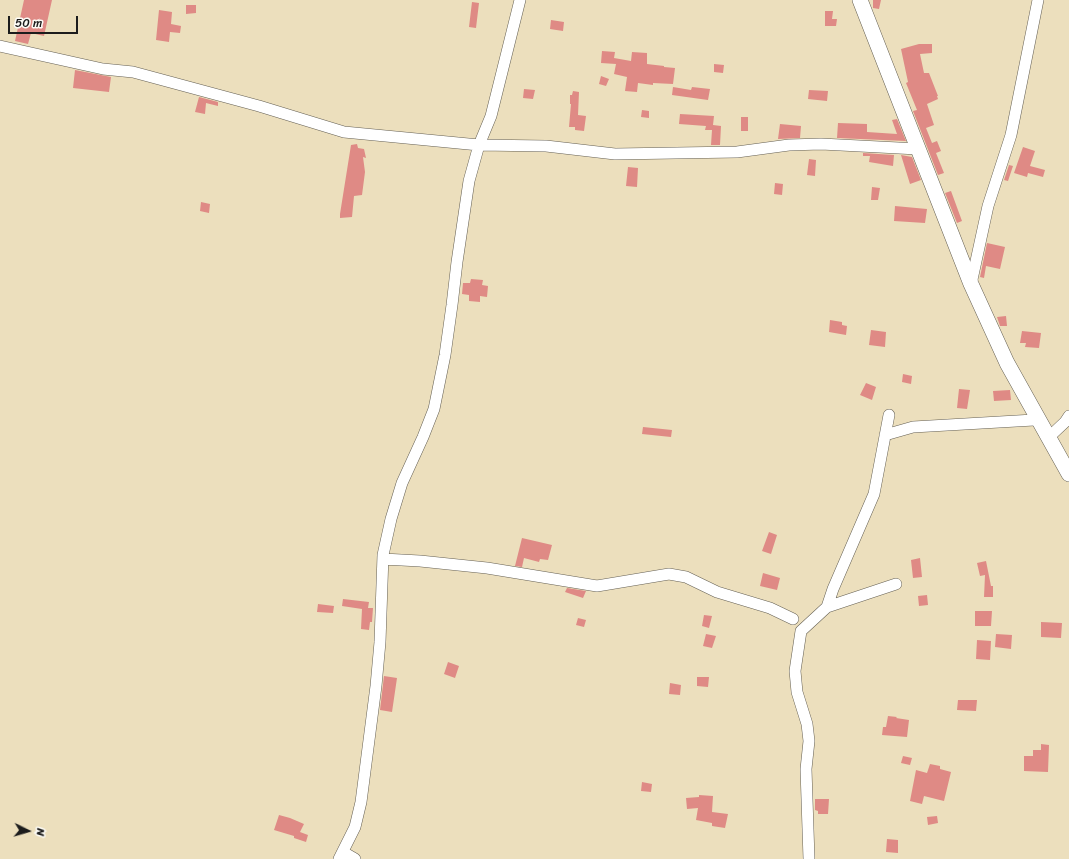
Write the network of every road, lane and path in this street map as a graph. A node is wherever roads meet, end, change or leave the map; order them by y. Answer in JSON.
{"nodes":[{"id":1,"x":520,"y":0,"type":"edge"},
{"id":2,"x":860,"y":0,"type":"edge"},
{"id":3,"x":1038,"y":0,"type":"edge"},
{"id":4,"x":0,"y":46,"type":"edge"},
{"id":5,"x":478,"y":145,"type":"junction"},
{"id":6,"x":918,"y":149,"type":"junction"},
{"id":7,"x":971,"y":284,"type":"junction"},
{"id":8,"x":889,"y":415,"type":"dead end"},
{"id":9,"x":1069,"y":416,"type":"edge"},
{"id":10,"x":1034,"y":420,"type":"dead end"},
{"id":11,"x":885,"y":435,"type":"junction"},
{"id":12,"x":1048,"y":438,"type":"junction"},
{"id":13,"x":1069,"y":474,"type":"edge"},
{"id":14,"x":383,"y":559,"type":"junction"},
{"id":15,"x":896,"y":584,"type":"dead end"},
{"id":16,"x":827,"y":607,"type":"junction"},
{"id":17,"x":793,"y":619,"type":"dead end"},
{"id":18,"x":341,"y":855,"type":"edge"},
{"id":19,"x":355,"y":859,"type":"edge"},
{"id":20,"x":809,"y":859,"type":"edge"}],
"edges":[{"from":1,"to":5,"type":"street"},
{"from":2,"to":6,"type":"main road"},
{"from":3,"to":7,"type":"street"},
{"from":4,"to":5,"type":"street"},
{"from":5,"to":6,"type":"street"},
{"from":5,"to":14,"type":"street"},
{"from":6,"to":7,"type":"main road"},
{"from":7,"to":12,"type":"main road"},
{"from":8,"to":11,"type":"street"},
{"from":9,"to":12,"type":"street"},
{"from":10,"to":11,"type":"street"},
{"from":11,"to":16,"type":"street"},
{"from":12,"to":13,"type":"main road"},
{"from":14,"to":17,"type":"street"},
{"from":14,"to":18,"type":"street"},
{"from":15,"to":16,"type":"street"},
{"from":16,"to":20,"type":"street"},
{"from":18,"to":19,"type":"street"}]}
